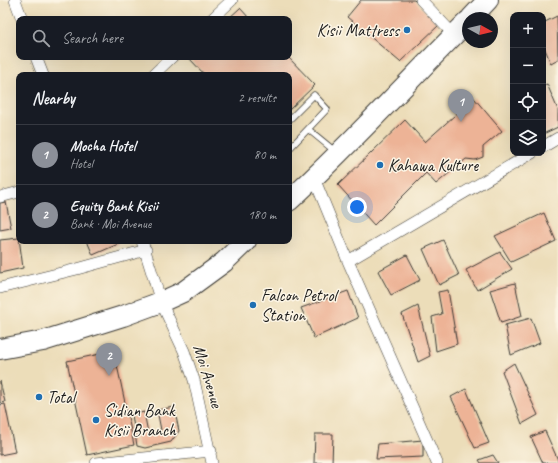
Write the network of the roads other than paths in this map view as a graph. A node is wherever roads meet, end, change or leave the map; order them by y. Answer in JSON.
{"nodes":[{"id":1,"x":15,"y":0,"type":"edge"},
{"id":2,"x":232,"y":0,"type":"edge"},
{"id":3,"x":421,"y":0,"type":"edge"},
{"id":4,"x":488,"y":0,"type":"edge"},
{"id":5,"x":477,"y":12,"type":"edge"},
{"id":6,"x":21,"y":16,"type":"edge"},
{"id":7,"x":215,"y":16,"type":"edge"},
{"id":8,"x":462,"y":27,"type":"edge"},
{"id":9,"x":454,"y":35,"type":"junction"},
{"id":10,"x":37,"y":60,"type":"edge"},
{"id":11,"x":169,"y":60,"type":"edge"},
{"id":12,"x":42,"y":72,"type":"edge"},
{"id":13,"x":156,"y":72,"type":"edge"},
{"id":14,"x":292,"y":117,"type":"edge"},
{"id":15,"x":308,"y":129,"type":"junction"},
{"id":16,"x":558,"y":138,"type":"edge"},
{"id":17,"x":546,"y":145,"type":"edge"},
{"id":18,"x":292,"y":146,"type":"edge"},
{"id":19,"x":339,"y":154,"type":"junction"},
{"id":20,"x":527,"y":156,"type":"edge"},
{"id":21,"x":314,"y":178,"type":"junction"},
{"id":22,"x":16,"y":193,"type":"edge"},
{"id":23,"x":0,"y":197,"type":"edge"},
{"id":24,"x":292,"y":198,"type":"edge"},
{"id":25,"x":243,"y":244,"type":"edge"},
{"id":26,"x":144,"y":246,"type":"edge"},
{"id":27,"x":348,"y":261,"type":"junction"},
{"id":28,"x":0,"y":288,"type":"edge"},
{"id":29,"x":162,"y":302,"type":"junction"},
{"id":30,"x":0,"y":349,"type":"edge"},
{"id":31,"x":211,"y":451,"type":"junction"},
{"id":32,"x":96,"y":463,"type":"edge"},
{"id":33,"x":212,"y":463,"type":"edge"},
{"id":34,"x":437,"y":463,"type":"edge"}],
"edges":[{"from":1,"to":6,"type":"street"},
{"from":2,"to":7,"type":"street"},
{"from":3,"to":9,"type":"street"},
{"from":4,"to":5,"type":"highway"},
{"from":8,"to":9,"type":"highway"},
{"from":9,"to":19,"type":"highway"},
{"from":10,"to":12,"type":"street"},
{"from":11,"to":13,"type":"street"},
{"from":14,"to":15,"type":"lane"},
{"from":15,"to":18,"type":"lane"},
{"from":15,"to":19,"type":"lane"},
{"from":16,"to":17,"type":"street"},
{"from":19,"to":21,"type":"highway"},
{"from":20,"to":27,"type":"street"},
{"from":21,"to":24,"type":"highway"},
{"from":21,"to":27,"type":"street"},
{"from":22,"to":23,"type":"street"},
{"from":25,"to":29,"type":"highway"},
{"from":26,"to":28,"type":"street"},
{"from":26,"to":29,"type":"street","name":"Moi Avenue"},
{"from":27,"to":34,"type":"street"},
{"from":29,"to":30,"type":"highway"},
{"from":29,"to":31,"type":"street","name":"Moi Avenue"},
{"from":31,"to":32,"type":"street"},
{"from":31,"to":33,"type":"street","name":"Moi Avenue"}]}
